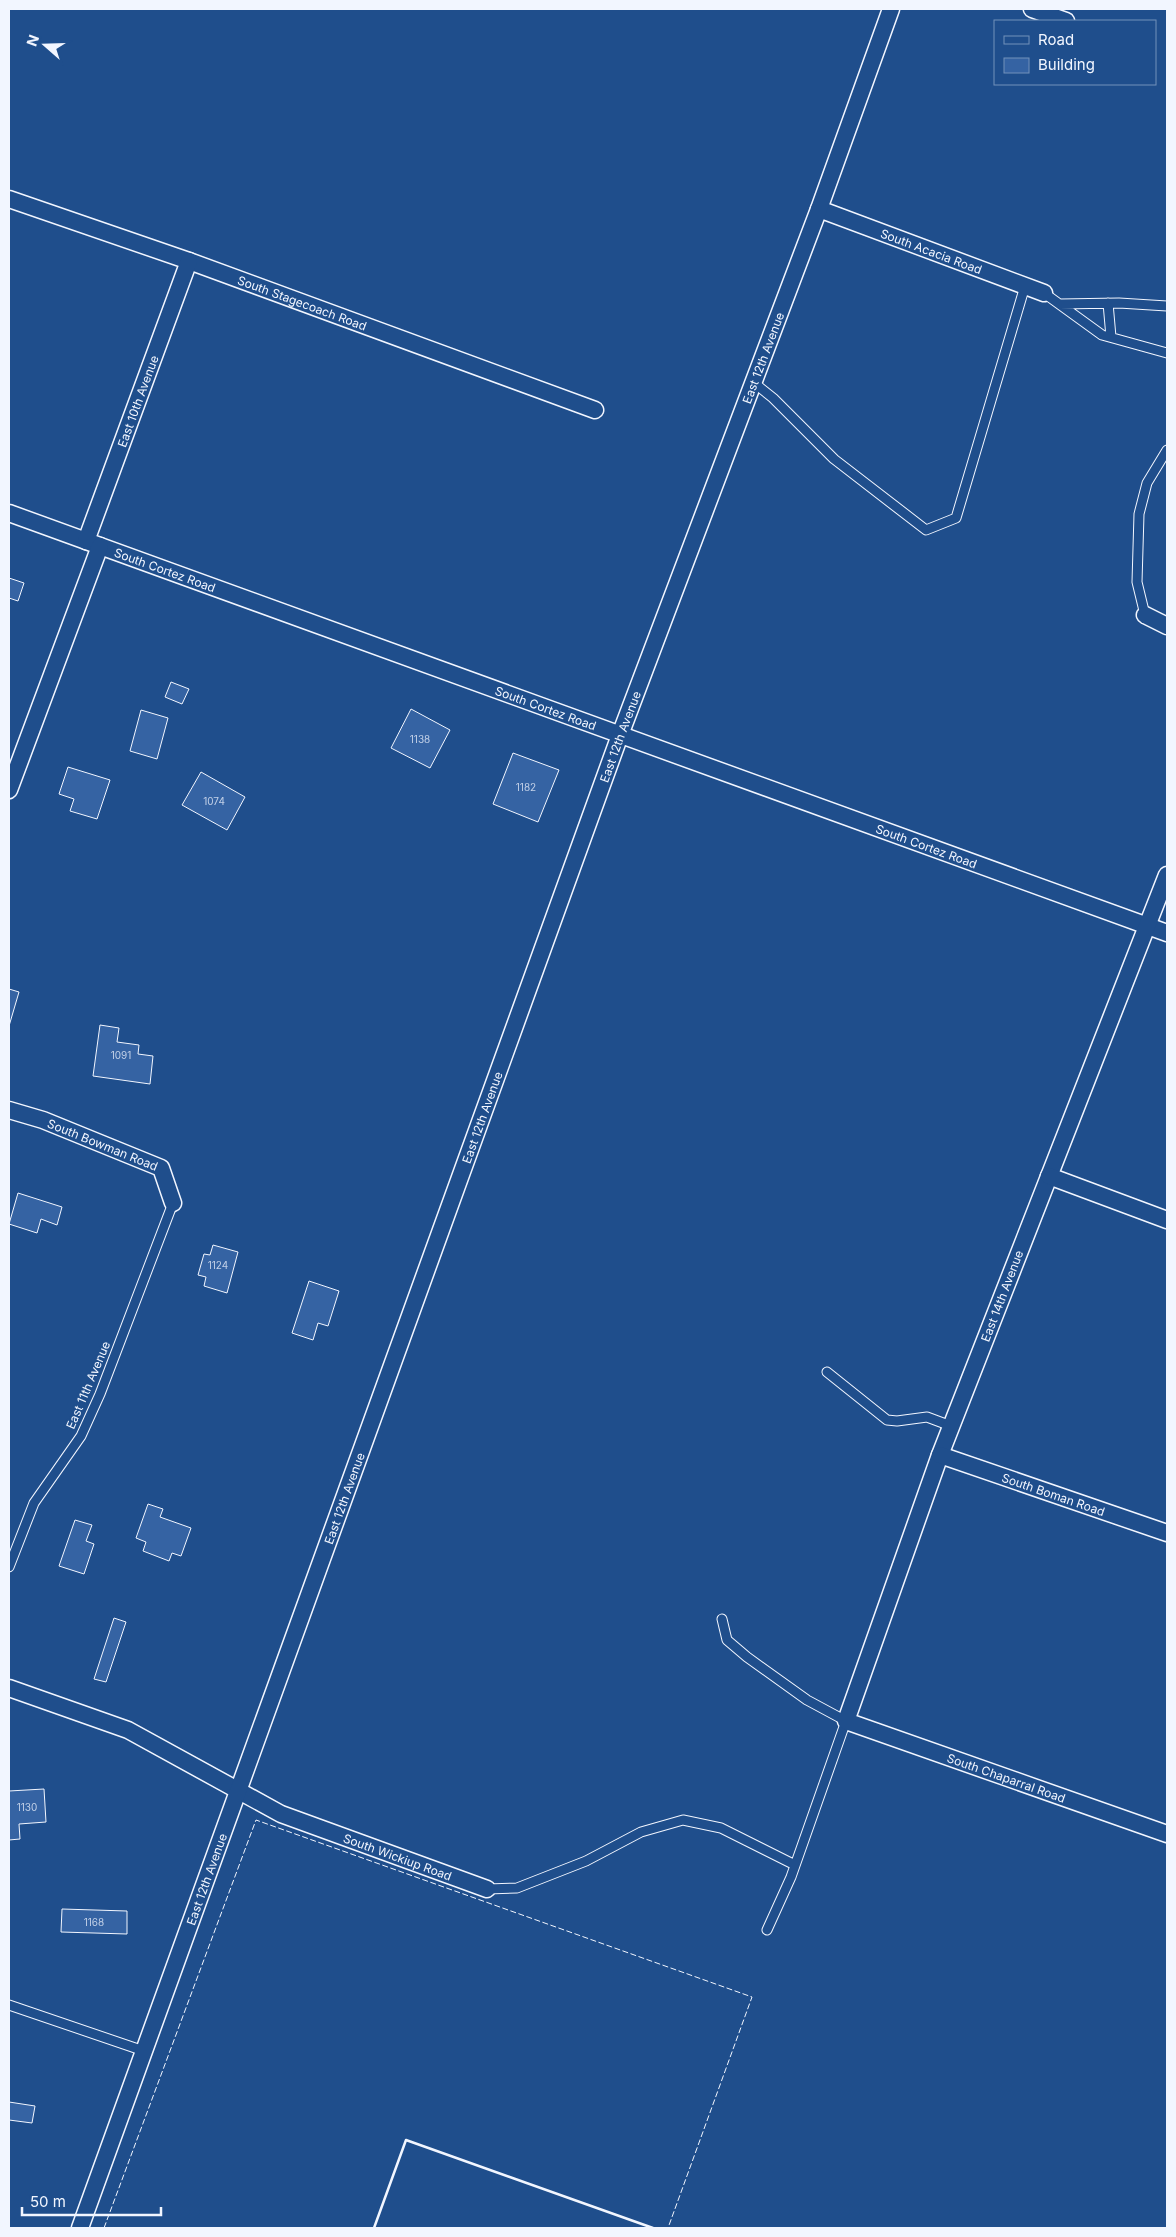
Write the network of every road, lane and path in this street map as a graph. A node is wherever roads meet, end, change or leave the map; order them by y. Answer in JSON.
{"nodes":[{"id":1,"x":891,"y":9,"type":"edge"},
{"id":2,"x":1032,"y":9,"type":"edge"},
{"id":3,"x":1063,"y":20,"type":"edge"},
{"id":4,"x":9,"y":199,"type":"edge"},
{"id":5,"x":818,"y":209,"type":"junction"},
{"id":6,"x":189,"y":260,"type":"junction"},
{"id":7,"x":1025,"y":286,"type":"junction"},
{"id":8,"x":1044,"y":293,"type":"joint"},
{"id":9,"x":1108,"y":303,"type":"junction"},
{"id":10,"x":1060,"y":304,"type":"junction"},
{"id":11,"x":1167,"y":306,"type":"edge"},
{"id":12,"x":1111,"y":338,"type":"junction"},
{"id":13,"x":1167,"y":353,"type":"edge"},
{"id":14,"x":753,"y":382,"type":"junction"},
{"id":15,"x":595,"y":410,"type":"dead end"},
{"id":16,"x":1167,"y":450,"type":"edge"},
{"id":17,"x":9,"y":513,"type":"edge"},
{"id":18,"x":93,"y":544,"type":"junction"},
{"id":19,"x":1145,"y":615,"type":"joint"},
{"id":20,"x":1167,"y":626,"type":"edge"},
{"id":21,"x":620,"y":735,"type":"junction"},
{"id":22,"x":9,"y":790,"type":"edge"},
{"id":23,"x":1167,"y":875,"type":"edge"},
{"id":24,"x":1147,"y":926,"type":"junction"},
{"id":25,"x":1167,"y":933,"type":"edge"},
{"id":26,"x":9,"y":1110,"type":"edge"},
{"id":27,"x":1049,"y":1176,"type":"junction"},
{"id":28,"x":173,"y":1203,"type":"joint"},
{"id":29,"x":1167,"y":1220,"type":"edge"},
{"id":30,"x":827,"y":1372,"type":"dead end"},
{"id":31,"x":951,"y":1426,"type":"junction"},
{"id":32,"x":940,"y":1455,"type":"junction"},
{"id":33,"x":1167,"y":1533,"type":"edge"},
{"id":34,"x":9,"y":1567,"type":"edge"},
{"id":35,"x":722,"y":1619,"type":"dead end"},
{"id":36,"x":9,"y":1688,"type":"edge"},
{"id":37,"x":846,"y":1721,"type":"junction"},
{"id":38,"x":238,"y":1791,"type":"junction"},
{"id":39,"x":1167,"y":1834,"type":"edge"},
{"id":40,"x":795,"y":1865,"type":"junction"},
{"id":41,"x":487,"y":1889,"type":"joint"},
{"id":42,"x":766,"y":1930,"type":"dead end"},
{"id":43,"x":9,"y":2005,"type":"edge"},
{"id":44,"x":144,"y":2050,"type":"junction"},
{"id":45,"x":80,"y":2228,"type":"edge"}],
"edges":[{"from":1,"to":5,"type":"street","name":"East 12th Avenue"},
{"from":2,"to":3,"type":"street"},
{"from":4,"to":6,"type":"street","name":"South Stagecoach Road"},
{"from":5,"to":7,"type":"street","name":"South Acacia Road"},
{"from":5,"to":14,"type":"street","name":"East 12th Avenue"},
{"from":6,"to":15,"type":"street","name":"South Stagecoach Road"},
{"from":6,"to":18,"type":"street","name":"East 10th Avenue"},
{"from":7,"to":8,"type":"street","name":"South Acacia Road"},
{"from":7,"to":14,"type":"lane"},
{"from":8,"to":10,"type":"lane"},
{"from":9,"to":10,"type":"lane"},
{"from":9,"to":11,"type":"lane"},
{"from":9,"to":12,"type":"lane"},
{"from":10,"to":12,"type":"lane"},
{"from":12,"to":13,"type":"lane"},
{"from":14,"to":21,"type":"street","name":"East 12th Avenue"},
{"from":16,"to":19,"type":"lane"},
{"from":17,"to":18,"type":"street","name":"South Cortez Road"},
{"from":18,"to":21,"type":"street","name":"South Cortez Road"},
{"from":18,"to":22,"type":"street","name":"East 10th Avenue"},
{"from":19,"to":20,"type":"street"},
{"from":21,"to":24,"type":"street","name":"South Cortez Road"},
{"from":21,"to":38,"type":"street","name":"East 12th Avenue"},
{"from":23,"to":24,"type":"street","name":"East 14th Avenue"},
{"from":24,"to":25,"type":"street","name":"South Cortez Road"},
{"from":24,"to":27,"type":"street","name":"East 14th Avenue"},
{"from":26,"to":28,"type":"street","name":"South Bowman Road"},
{"from":27,"to":29,"type":"street"},
{"from":27,"to":31,"type":"street","name":"East 14th Avenue"},
{"from":28,"to":34,"type":"lane","name":"East 11th Avenue"},
{"from":30,"to":31,"type":"lane"},
{"from":31,"to":32,"type":"street","name":"East 14th Avenue"},
{"from":32,"to":33,"type":"street","name":"South Boman Road"},
{"from":32,"to":37,"type":"street","name":"East 14th Avenue"},
{"from":35,"to":37,"type":"lane"},
{"from":36,"to":38,"type":"street","name":"South Wickiup Road"},
{"from":37,"to":39,"type":"street","name":"South Chaparral Road"},
{"from":37,"to":40,"type":"lane"},
{"from":38,"to":41,"type":"street","name":"South Wickiup Road"},
{"from":38,"to":44,"type":"street","name":"East 12th Avenue"},
{"from":40,"to":41,"type":"lane","name":"South Wickiup Road"},
{"from":40,"to":42,"type":"lane"},
{"from":43,"to":44,"type":"lane"},
{"from":44,"to":45,"type":"street","name":"East 12th Avenue"}]}
